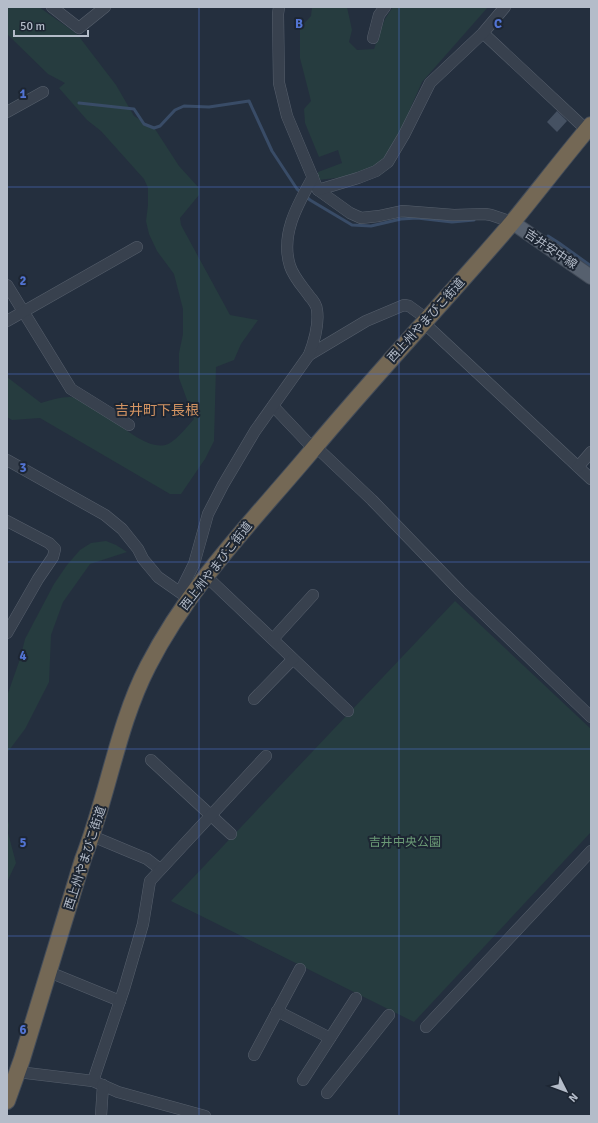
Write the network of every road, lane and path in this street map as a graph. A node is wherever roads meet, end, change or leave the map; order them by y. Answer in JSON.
{"nodes":[{"id":1,"x":52,"y":7,"type":"edge"},
{"id":2,"x":105,"y":7,"type":"edge"},
{"id":3,"x":279,"y":7,"type":"edge"},
{"id":4,"x":385,"y":7,"type":"edge"},
{"id":5,"x":505,"y":7,"type":"edge"},
{"id":6,"x":483,"y":33,"type":"junction"},
{"id":7,"x":373,"y":38,"type":"dead end"},
{"id":8,"x":43,"y":92,"type":"dead end"},
{"id":9,"x":7,"y":112,"type":"edge"},
{"id":10,"x":590,"y":129,"type":"edge"},
{"id":11,"x":313,"y":177,"type":"junction"},
{"id":12,"x":318,"y":190,"type":"junction"},
{"id":13,"x":512,"y":222,"type":"junction"},
{"id":14,"x":137,"y":247,"type":"dead end"},
{"id":15,"x":591,"y":277,"type":"edge"},
{"id":16,"x":7,"y":285,"type":"edge"},
{"id":17,"x":24,"y":312,"type":"junction"},
{"id":18,"x":7,"y":321,"type":"edge"},
{"id":19,"x":426,"y":321,"type":"junction"},
{"id":20,"x":308,"y":354,"type":"junction"},
{"id":21,"x":273,"y":406,"type":"junction"},
{"id":22,"x":129,"y":424,"type":"dead end"},
{"id":23,"x":315,"y":446,"type":"junction"},
{"id":24,"x":591,"y":452,"type":"edge"},
{"id":25,"x":7,"y":460,"type":"edge"},
{"id":26,"x":578,"y":466,"type":"junction"},
{"id":27,"x":591,"y":479,"type":"edge"},
{"id":28,"x":7,"y":521,"type":"edge"},
{"id":29,"x":206,"y":576,"type":"junction"},
{"id":30,"x":185,"y":592,"type":"junction"},
{"id":31,"x":313,"y":595,"type":"dead end"},
{"id":32,"x":7,"y":633,"type":"edge"},
{"id":33,"x":273,"y":639,"type":"junction"},
{"id":34,"x":293,"y":659,"type":"junction"},
{"id":35,"x":254,"y":699,"type":"dead end"},
{"id":36,"x":348,"y":711,"type":"dead end"},
{"id":37,"x":591,"y":717,"type":"edge"},
{"id":38,"x":266,"y":756,"type":"dead end"},
{"id":39,"x":151,"y":760,"type":"dead end"},
{"id":40,"x":210,"y":815,"type":"junction"},
{"id":41,"x":231,"y":834,"type":"dead end"},
{"id":42,"x":92,"y":836,"type":"junction"},
{"id":43,"x":591,"y":851,"type":"edge"},
{"id":44,"x":160,"y":869,"type":"junction"},
{"id":45,"x":300,"y":969,"type":"dead end"},
{"id":46,"x":49,"y":972,"type":"junction"},
{"id":47,"x":356,"y":998,"type":"dead end"},
{"id":48,"x":120,"y":1001,"type":"junction"},
{"id":49,"x":278,"y":1011,"type":"junction"},
{"id":50,"x":389,"y":1015,"type":"dead end"},
{"id":51,"x":426,"y":1027,"type":"dead end"},
{"id":52,"x":330,"y":1038,"type":"junction"},
{"id":53,"x":254,"y":1055,"type":"dead end"},
{"id":54,"x":13,"y":1078,"type":"edge"},
{"id":55,"x":302,"y":1080,"type":"dead end"},
{"id":56,"x":98,"y":1083,"type":"junction"},
{"id":57,"x":327,"y":1093,"type":"dead end"},
{"id":58,"x":7,"y":1101,"type":"edge"},
{"id":59,"x":100,"y":1116,"type":"edge"},
{"id":60,"x":205,"y":1116,"type":"edge"}],
"edges":[{"from":1,"to":2,"type":"street"},
{"from":3,"to":11,"type":"street"},
{"from":4,"to":7,"type":"street"},
{"from":5,"to":6,"type":"street"},
{"from":6,"to":10,"type":"street"},
{"from":6,"to":12,"type":"street"},
{"from":8,"to":9,"type":"street"},
{"from":10,"to":13,"type":"highway","name":"西上州やまびこ街道"},
{"from":11,"to":12,"type":"street"},
{"from":11,"to":20,"type":"street"},
{"from":12,"to":13,"type":"street"},
{"from":13,"to":15,"type":"main road","name":"吉井安中線"},
{"from":13,"to":19,"type":"highway","name":"西上州やまびこ街道"},
{"from":14,"to":17,"type":"street"},
{"from":16,"to":17,"type":"street"},
{"from":17,"to":18,"type":"street"},
{"from":17,"to":22,"type":"street"},
{"from":19,"to":20,"type":"street"},
{"from":19,"to":23,"type":"highway","name":"西上州やまびこ街道"},
{"from":19,"to":26,"type":"street"},
{"from":20,"to":21,"type":"street"},
{"from":21,"to":23,"type":"street"},
{"from":21,"to":30,"type":"street"},
{"from":23,"to":29,"type":"highway","name":"西上州やまびこ街道"},
{"from":23,"to":37,"type":"street"},
{"from":24,"to":26,"type":"street"},
{"from":25,"to":30,"type":"street"},
{"from":26,"to":27,"type":"street"},
{"from":28,"to":32,"type":"street"},
{"from":29,"to":30,"type":"highway","name":"西上州やまびこ街道"},
{"from":29,"to":33,"type":"street"},
{"from":30,"to":42,"type":"highway","name":"西上州やまびこ街道"},
{"from":31,"to":33,"type":"street"},
{"from":33,"to":34,"type":"street"},
{"from":34,"to":35,"type":"street"},
{"from":34,"to":36,"type":"street"},
{"from":38,"to":40,"type":"street"},
{"from":39,"to":40,"type":"street"},
{"from":40,"to":41,"type":"street"},
{"from":40,"to":44,"type":"street"},
{"from":42,"to":44,"type":"street"},
{"from":42,"to":46,"type":"highway","name":"西上州やまびこ街道"},
{"from":43,"to":51,"type":"street"},
{"from":44,"to":48,"type":"street"},
{"from":45,"to":49,"type":"street"},
{"from":46,"to":48,"type":"street"},
{"from":46,"to":54,"type":"highway","name":"西上州やまびこ街道"},
{"from":47,"to":52,"type":"street"},
{"from":48,"to":56,"type":"street"},
{"from":49,"to":52,"type":"street"},
{"from":49,"to":53,"type":"street"},
{"from":50,"to":57,"type":"street"},
{"from":52,"to":55,"type":"street"},
{"from":54,"to":56,"type":"street"},
{"from":54,"to":58,"type":"highway","name":"西上州やまびこ街道"},
{"from":56,"to":59,"type":"street"},
{"from":56,"to":60,"type":"street"}]}
